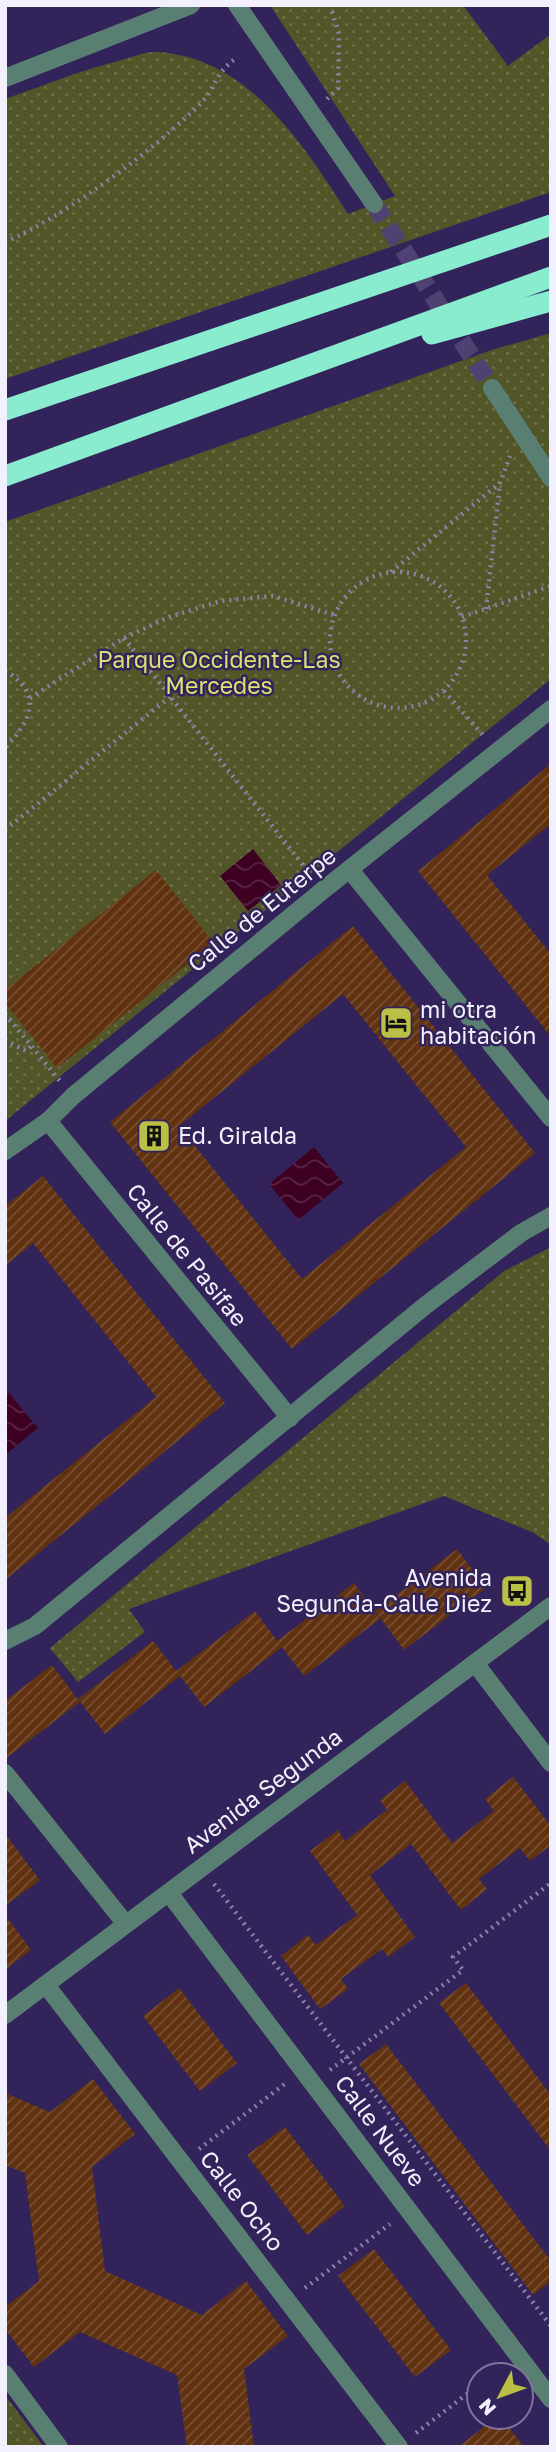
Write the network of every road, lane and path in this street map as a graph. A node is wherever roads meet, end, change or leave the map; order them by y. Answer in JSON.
{"nodes":[{"id":1,"x":191,"y":5,"type":"edge"},
{"id":2,"x":237,"y":5,"type":"edge"},
{"id":3,"x":330,"y":5,"type":"edge"},
{"id":4,"x":238,"y":57,"type":"dead end"},
{"id":5,"x":5,"y":78,"type":"edge"},
{"id":6,"x":312,"y":115,"type":"junction"},
{"id":7,"x":374,"y":204,"type":"tunnel mouth"},
{"id":8,"x":551,"y":225,"type":"edge"},
{"id":9,"x":5,"y":242,"type":"edge"},
{"id":10,"x":551,"y":277,"type":"edge"},
{"id":11,"x":551,"y":301,"type":"edge"},
{"id":12,"x":282,"y":376,"type":"junction"},
{"id":13,"x":492,"y":388,"type":"tunnel mouth"},
{"id":14,"x":5,"y":410,"type":"edge"},
{"id":15,"x":522,"y":433,"type":"junction"},
{"id":16,"x":5,"y":476,"type":"edge"},
{"id":17,"x":551,"y":478,"type":"edge"},
{"id":18,"x":500,"y":483,"type":"junction"},
{"id":19,"x":391,"y":572,"type":"junction"},
{"id":20,"x":551,"y":586,"type":"edge"},
{"id":21,"x":486,"y":608,"type":"junction"},
{"id":22,"x":334,"y":615,"type":"junction"},
{"id":23,"x":462,"y":617,"type":"junction"},
{"id":24,"x":124,"y":638,"type":"junction"},
{"id":25,"x":5,"y":671,"type":"edge"},
{"id":26,"x":444,"y":691,"type":"junction"},
{"id":27,"x":171,"y":696,"type":"junction"},
{"id":28,"x":30,"y":698,"type":"junction"},
{"id":29,"x":551,"y":709,"type":"edge"},
{"id":30,"x":5,"y":748,"type":"edge"},
{"id":31,"x":497,"y":751,"type":"junction"},
{"id":32,"x":5,"y":830,"type":"edge"},
{"id":33,"x":350,"y":870,"type":"junction"},
{"id":34,"x":322,"y":891,"type":"junction"},
{"id":35,"x":5,"y":1014,"type":"edge"},
{"id":36,"x":5,"y":1040,"type":"edge"},
{"id":37,"x":31,"y":1046,"type":"junction"},
{"id":38,"x":73,"y":1096,"type":"junction"},
{"id":39,"x":551,"y":1118,"type":"edge"},
{"id":40,"x":48,"y":1121,"type":"junction"},
{"id":41,"x":5,"y":1151,"type":"edge"},
{"id":42,"x":551,"y":1216,"type":"edge"},
{"id":43,"x":290,"y":1418,"type":"junction"},
{"id":44,"x":551,"y":1606,"type":"edge"},
{"id":45,"x":5,"y":1641,"type":"edge"},
{"id":46,"x":475,"y":1662,"type":"junction"},
{"id":47,"x":551,"y":1763,"type":"edge"},
{"id":48,"x":5,"y":1773,"type":"edge"},
{"id":49,"x":201,"y":1868,"type":"junction"},
{"id":50,"x":551,"y":1884,"type":"edge"},
{"id":51,"x":169,"y":1893,"type":"junction"},
{"id":52,"x":125,"y":1923,"type":"junction"},
{"id":53,"x":46,"y":1985,"type":"junction"},
{"id":54,"x":5,"y":2015,"type":"edge"},
{"id":55,"x":346,"y":2058,"type":"junction"},
{"id":56,"x":308,"y":2077,"type":"junction"},
{"id":57,"x":181,"y":2162,"type":"junction"},
{"id":58,"x":408,"y":2210,"type":"junction"},
{"id":59,"x":288,"y":2302,"type":"junction"},
{"id":60,"x":551,"y":2326,"type":"edge"},
{"id":61,"x":5,"y":2374,"type":"edge"},
{"id":62,"x":465,"y":2396,"type":"edge"},
{"id":63,"x":551,"y":2399,"type":"edge"},
{"id":64,"x":398,"y":2446,"type":"edge"},
{"id":65,"x":60,"y":2447,"type":"edge"}],
"edges":[{"from":1,"to":5,"type":"street"},
{"from":2,"to":6,"type":"street"},
{"from":3,"to":6,"type":"path"},
{"from":4,"to":9,"type":"path"},
{"from":6,"to":7,"type":"street"},
{"from":8,"to":14,"type":"highway"},
{"from":10,"to":12,"type":"highway"},
{"from":11,"to":12,"type":"highway"},
{"from":12,"to":16,"type":"highway"},
{"from":13,"to":15,"type":"street"},
{"from":15,"to":17,"type":"street"},
{"from":15,"to":18,"type":"path"},
{"from":18,"to":19,"type":"path"},
{"from":18,"to":21,"type":"path"},
{"from":19,"to":22,"type":"path"},
{"from":19,"to":23,"type":"path"},
{"from":20,"to":21,"type":"path"},
{"from":21,"to":23,"type":"path"},
{"from":22,"to":24,"type":"path"},
{"from":22,"to":26,"type":"path"},
{"from":23,"to":26,"type":"path"},
{"from":24,"to":27,"type":"path"},
{"from":24,"to":28,"type":"path"},
{"from":25,"to":28,"type":"path"},
{"from":26,"to":31,"type":"path"},
{"from":27,"to":32,"type":"path"},
{"from":27,"to":34,"type":"path"},
{"from":28,"to":30,"type":"path"},
{"from":29,"to":31,"type":"street","name":"Calle de Euterpe"},
{"from":31,"to":33,"type":"street","name":"Calle de Euterpe"},
{"from":33,"to":34,"type":"street","name":"Calle de Euterpe"},
{"from":33,"to":39,"type":"street"},
{"from":34,"to":38,"type":"street","name":"Calle de Euterpe"},
{"from":35,"to":37,"type":"path"},
{"from":36,"to":37,"type":"path"},
{"from":37,"to":38,"type":"path"},
{"from":38,"to":40,"type":"street","name":"Calle de Euterpe"},
{"from":40,"to":41,"type":"street","name":"Calle de Euterpe"},
{"from":40,"to":43,"type":"street","name":"Calle de Pasifae"},
{"from":42,"to":43,"type":"street"},
{"from":43,"to":45,"type":"street"},
{"from":44,"to":46,"type":"street","name":"Avenida Segunda"},
{"from":46,"to":47,"type":"street"},
{"from":46,"to":49,"type":"street","name":"Avenida Segunda"},
{"from":48,"to":52,"type":"street"},
{"from":49,"to":51,"type":"street","name":"Avenida Segunda"},
{"from":49,"to":55,"type":"path"},
{"from":50,"to":55,"type":"path"},
{"from":51,"to":52,"type":"street","name":"Avenida Segunda"},
{"from":51,"to":56,"type":"street","name":"Calle Nueve"},
{"from":52,"to":53,"type":"street","name":"Avenida Segunda"},
{"from":53,"to":54,"type":"street","name":"Avenida Segunda"},
{"from":53,"to":57,"type":"street","name":"Calle Ocho"},
{"from":55,"to":56,"type":"path"},
{"from":55,"to":60,"type":"path"},
{"from":56,"to":57,"type":"path"},
{"from":56,"to":58,"type":"street","name":"Calle Nueve"},
{"from":57,"to":59,"type":"street","name":"Calle Ocho"},
{"from":58,"to":59,"type":"path"},
{"from":58,"to":63,"type":"street","name":"Calle Nueve"},
{"from":59,"to":64,"type":"street","name":"Calle Ocho"},
{"from":61,"to":65,"type":"street"},
{"from":62,"to":64,"type":"path"}]}
